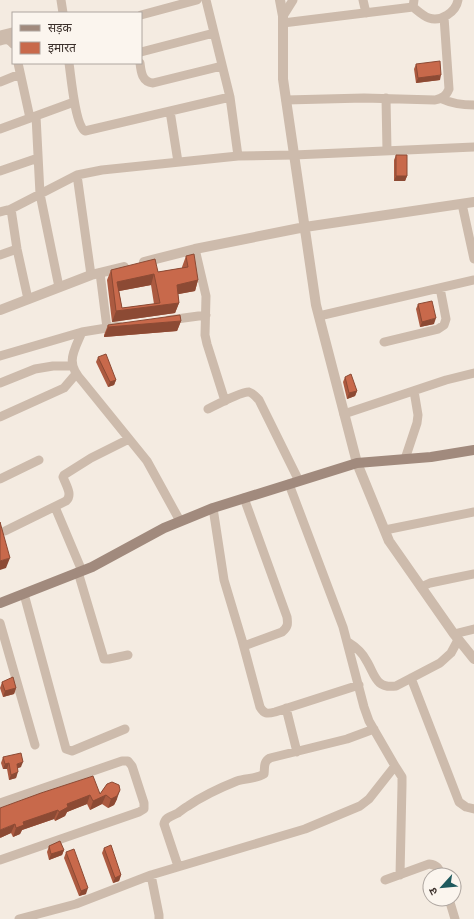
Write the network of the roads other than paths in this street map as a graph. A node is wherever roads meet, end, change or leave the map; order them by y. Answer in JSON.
{"nodes":[{"id":1,"x":61,"y":0,"type":"edge"},
{"id":2,"x":198,"y":0,"type":"edge"},
{"id":3,"x":206,"y":0,"type":"edge"},
{"id":4,"x":280,"y":0,"type":"edge"},
{"id":5,"x":293,"y":0,"type":"edge"},
{"id":6,"x":363,"y":0,"type":"edge"},
{"id":7,"x":458,"y":0,"type":"edge"},
{"id":8,"x":414,"y":4,"type":"edge"},
{"id":9,"x":63,"y":12,"type":"edge"},
{"id":10,"x":366,"y":13,"type":"junction"},
{"id":11,"x":142,"y":15,"type":"edge"},
{"id":12,"x":444,"y":17,"type":"junction"},
{"id":13,"x":283,"y":20,"type":"junction"},
{"id":14,"x":214,"y":33,"type":"junction"},
{"id":15,"x":9,"y":37,"type":"edge"},
{"id":16,"x":0,"y":42,"type":"edge"},
{"id":17,"x":142,"y":52,"type":"edge"},
{"id":18,"x":18,"y":64,"type":"edge"},
{"id":19,"x":69,"y":64,"type":"edge"},
{"id":20,"x":140,"y":64,"type":"edge"},
{"id":21,"x":222,"y":66,"type":"junction"},
{"id":22,"x":20,"y":74,"type":"junction"},
{"id":23,"x":0,"y":82,"type":"edge"},
{"id":24,"x":230,"y":97,"type":"junction"},
{"id":25,"x":386,"y":98,"type":"junction"},
{"id":26,"x":442,"y":99,"type":"junction"},
{"id":27,"x":286,"y":100,"type":"junction"},
{"id":28,"x":74,"y":102,"type":"junction"},
{"id":29,"x":474,"y":105,"type":"edge"},
{"id":30,"x":170,"y":111,"type":"junction"},
{"id":31,"x":33,"y":117,"type":"junction"},
{"id":32,"x":0,"y":129,"type":"edge"},
{"id":33,"x":474,"y":148,"type":"edge"},
{"id":34,"x":387,"y":151,"type":"junction"},
{"id":35,"x":294,"y":155,"type":"junction"},
{"id":36,"x":238,"y":156,"type":"junction"},
{"id":37,"x":38,"y":158,"type":"junction"},
{"id":38,"x":178,"y":162,"type":"junction"},
{"id":39,"x":0,"y":171,"type":"edge"},
{"id":40,"x":77,"y":176,"type":"junction"},
{"id":41,"x":40,"y":194,"type":"junction"},
{"id":42,"x":474,"y":202,"type":"edge"},
{"id":43,"x":462,"y":204,"type":"junction"},
{"id":44,"x":11,"y":209,"type":"junction"},
{"id":45,"x":0,"y":212,"type":"edge"},
{"id":46,"x":305,"y":227,"type":"junction"},
{"id":47,"x":17,"y":249,"type":"junction"},
{"id":48,"x":195,"y":249,"type":"junction"},
{"id":49,"x":0,"y":255,"type":"edge"},
{"id":50,"x":474,"y":260,"type":"edge"},
{"id":51,"x":95,"y":274,"type":"junction"},
{"id":52,"x":474,"y":280,"type":"edge"},
{"id":53,"x":59,"y":287,"type":"junction"},
{"id":54,"x":440,"y":288,"type":"junction"},
{"id":55,"x":28,"y":299,"type":"junction"},
{"id":56,"x":0,"y":310,"type":"edge"},
{"id":57,"x":206,"y":315,"type":"junction"},
{"id":58,"x":319,"y":316,"type":"junction"},
{"id":59,"x":160,"y":321,"type":"edge"},
{"id":60,"x":130,"y":325,"type":"edge"},
{"id":61,"x":107,"y":328,"type":"junction"},
{"id":62,"x":82,"y":332,"type":"junction"},
{"id":63,"x":384,"y":342,"type":"dead end"},
{"id":64,"x":0,"y":356,"type":"edge"},
{"id":65,"x":74,"y":370,"type":"junction"},
{"id":66,"x":474,"y":373,"type":"edge"},
{"id":67,"x":0,"y":383,"type":"edge"},
{"id":68,"x":414,"y":391,"type":"junction"},
{"id":69,"x":225,"y":401,"type":"junction"},
{"id":70,"x":208,"y":409,"type":"dead end"},
{"id":71,"x":344,"y":414,"type":"junction"},
{"id":72,"x":0,"y":417,"type":"edge"},
{"id":73,"x":129,"y":439,"type":"junction"},
{"id":74,"x":474,"y":450,"type":"edge"},
{"id":75,"x":405,"y":459,"type":"junction"},
{"id":76,"x":39,"y":460,"type":"dead end"},
{"id":77,"x":357,"y":463,"type":"junction"},
{"id":78,"x":0,"y":479,"type":"edge"},
{"id":79,"x":294,"y":483,"type":"junction"},
{"id":80,"x":244,"y":498,"type":"junction"},
{"id":81,"x":55,"y":507,"type":"junction"},
{"id":82,"x":212,"y":508,"type":"junction"},
{"id":83,"x":474,"y":512,"type":"edge"},
{"id":84,"x":180,"y":521,"type":"junction"},
{"id":85,"x":385,"y":530,"type":"junction"},
{"id":86,"x":5,"y":532,"type":"dead end"},
{"id":87,"x":80,"y":572,"type":"junction"},
{"id":88,"x":474,"y":574,"type":"edge"},
{"id":89,"x":421,"y":587,"type":"junction"},
{"id":90,"x":24,"y":594,"type":"junction"},
{"id":91,"x":0,"y":603,"type":"edge"},
{"id":92,"x":0,"y":623,"type":"edge"},
{"id":93,"x":474,"y":629,"type":"edge"},
{"id":94,"x":456,"y":637,"type":"junction"},
{"id":95,"x":348,"y":642,"type":"junction"},
{"id":96,"x":244,"y":646,"type":"junction"},
{"id":97,"x":128,"y":655,"type":"dead end"},
{"id":98,"x":474,"y":660,"type":"edge"},
{"id":99,"x":411,"y":678,"type":"junction"},
{"id":100,"x":359,"y":685,"type":"junction"},
{"id":101,"x":286,"y":708,"type":"junction"},
{"id":102,"x":125,"y":729,"type":"dead end"},
{"id":103,"x":374,"y":730,"type":"junction"},
{"id":104,"x":36,"y":745,"type":"dead end"},
{"id":105,"x":297,"y":752,"type":"junction"},
{"id":106,"x":395,"y":766,"type":"junction"},
{"id":107,"x":0,"y":803,"type":"edge"},
{"id":108,"x":474,"y":809,"type":"edge"},
{"id":109,"x":0,"y":860,"type":"edge"},
{"id":110,"x":178,"y":866,"type":"junction"},
{"id":111,"x":438,"y":867,"type":"edge"},
{"id":112,"x":151,"y":875,"type":"junction"},
{"id":113,"x":400,"y":875,"type":"junction"},
{"id":114,"x":384,"y":880,"type":"dead end"},
{"id":115,"x":451,"y":907,"type":"edge"},
{"id":116,"x":19,"y":919,"type":"edge"},
{"id":117,"x":159,"y":919,"type":"edge"},
{"id":118,"x":455,"y":919,"type":"edge"}],
"edges":[{"from":1,"to":9,"type":"street"},
{"from":2,"to":11,"type":"street"},
{"from":3,"to":14,"type":"street"},
{"from":4,"to":13,"type":"street"},
{"from":5,"to":13,"type":"street"},
{"from":6,"to":10,"type":"street"},
{"from":7,"to":12,"type":"street"},
{"from":8,"to":10,"type":"street"},
{"from":8,"to":12,"type":"street"},
{"from":10,"to":13,"type":"street"},
{"from":12,"to":26,"type":"street"},
{"from":13,"to":27,"type":"street"},
{"from":14,"to":17,"type":"street"},
{"from":14,"to":21,"type":"street"},
{"from":15,"to":16,"type":"street"},
{"from":18,"to":22,"type":"street"},
{"from":19,"to":28,"type":"street"},
{"from":20,"to":21,"type":"street"},
{"from":21,"to":24,"type":"street"},
{"from":22,"to":23,"type":"street"},
{"from":22,"to":31,"type":"street"},
{"from":24,"to":30,"type":"street"},
{"from":24,"to":36,"type":"street"},
{"from":25,"to":26,"type":"street"},
{"from":25,"to":27,"type":"street"},
{"from":25,"to":34,"type":"street"},
{"from":26,"to":29,"type":"street"},
{"from":27,"to":35,"type":"street"},
{"from":28,"to":30,"type":"street"},
{"from":28,"to":31,"type":"street"},
{"from":30,"to":38,"type":"street"},
{"from":31,"to":32,"type":"street"},
{"from":31,"to":37,"type":"street"},
{"from":33,"to":34,"type":"street"},
{"from":34,"to":35,"type":"street"},
{"from":35,"to":36,"type":"street"},
{"from":35,"to":46,"type":"street"},
{"from":36,"to":38,"type":"street"},
{"from":37,"to":39,"type":"street"},
{"from":37,"to":41,"type":"street"},
{"from":38,"to":40,"type":"street"},
{"from":40,"to":41,"type":"street"},
{"from":40,"to":51,"type":"street"},
{"from":41,"to":44,"type":"street"},
{"from":41,"to":53,"type":"street"},
{"from":42,"to":43,"type":"street"},
{"from":43,"to":46,"type":"street"},
{"from":43,"to":50,"type":"street"},
{"from":44,"to":45,"type":"street"},
{"from":44,"to":47,"type":"street"},
{"from":46,"to":48,"type":"street"},
{"from":46,"to":58,"type":"street"},
{"from":47,"to":49,"type":"street"},
{"from":47,"to":55,"type":"street"},
{"from":48,"to":51,"type":"street"},
{"from":48,"to":57,"type":"street"},
{"from":51,"to":53,"type":"street"},
{"from":51,"to":61,"type":"street"},
{"from":52,"to":54,"type":"street"},
{"from":53,"to":55,"type":"street"},
{"from":54,"to":58,"type":"street"},
{"from":54,"to":63,"type":"street"},
{"from":55,"to":56,"type":"street"},
{"from":57,"to":59,"type":"street"},
{"from":57,"to":69,"type":"street"},
{"from":58,"to":71,"type":"street"},
{"from":60,"to":61,"type":"street"},
{"from":61,"to":62,"type":"street"},
{"from":62,"to":64,"type":"street"},
{"from":62,"to":65,"type":"street"},
{"from":65,"to":67,"type":"street"},
{"from":65,"to":72,"type":"street"},
{"from":65,"to":73,"type":"street"},
{"from":66,"to":68,"type":"street"},
{"from":68,"to":71,"type":"street"},
{"from":68,"to":75,"type":"street"},
{"from":69,"to":70,"type":"street"},
{"from":69,"to":79,"type":"street"},
{"from":71,"to":77,"type":"street"},
{"from":73,"to":81,"type":"street"},
{"from":73,"to":84,"type":"street"},
{"from":74,"to":75,"type":"main road"},
{"from":75,"to":77,"type":"main road"},
{"from":76,"to":78,"type":"street"},
{"from":77,"to":79,"type":"main road"},
{"from":77,"to":85,"type":"street"},
{"from":79,"to":80,"type":"main road"},
{"from":79,"to":95,"type":"street"},
{"from":80,"to":82,"type":"main road"},
{"from":80,"to":96,"type":"street"},
{"from":81,"to":86,"type":"street"},
{"from":81,"to":87,"type":"street"},
{"from":82,"to":84,"type":"main road"},
{"from":82,"to":96,"type":"street"},
{"from":83,"to":85,"type":"street"},
{"from":84,"to":87,"type":"main road"},
{"from":85,"to":89,"type":"street"},
{"from":87,"to":90,"type":"main road"},
{"from":87,"to":97,"type":"street"},
{"from":88,"to":89,"type":"street"},
{"from":89,"to":94,"type":"street"},
{"from":90,"to":91,"type":"main road"},
{"from":90,"to":102,"type":"street"},
{"from":92,"to":104,"type":"street"},
{"from":93,"to":94,"type":"street"},
{"from":94,"to":98,"type":"street"},
{"from":94,"to":99,"type":"street"},
{"from":95,"to":99,"type":"street"},
{"from":95,"to":100,"type":"street"},
{"from":96,"to":101,"type":"street"},
{"from":99,"to":108,"type":"street"},
{"from":100,"to":101,"type":"street"},
{"from":100,"to":103,"type":"street"},
{"from":101,"to":105,"type":"street"},
{"from":103,"to":105,"type":"street"},
{"from":103,"to":106,"type":"street"},
{"from":105,"to":110,"type":"street"},
{"from":106,"to":110,"type":"street"},
{"from":106,"to":113,"type":"street"},
{"from":107,"to":109,"type":"street"},
{"from":110,"to":112,"type":"street"},
{"from":111,"to":113,"type":"street"},
{"from":112,"to":116,"type":"street"},
{"from":112,"to":117,"type":"street"},
{"from":113,"to":114,"type":"street"},
{"from":115,"to":118,"type":"street"}]}
